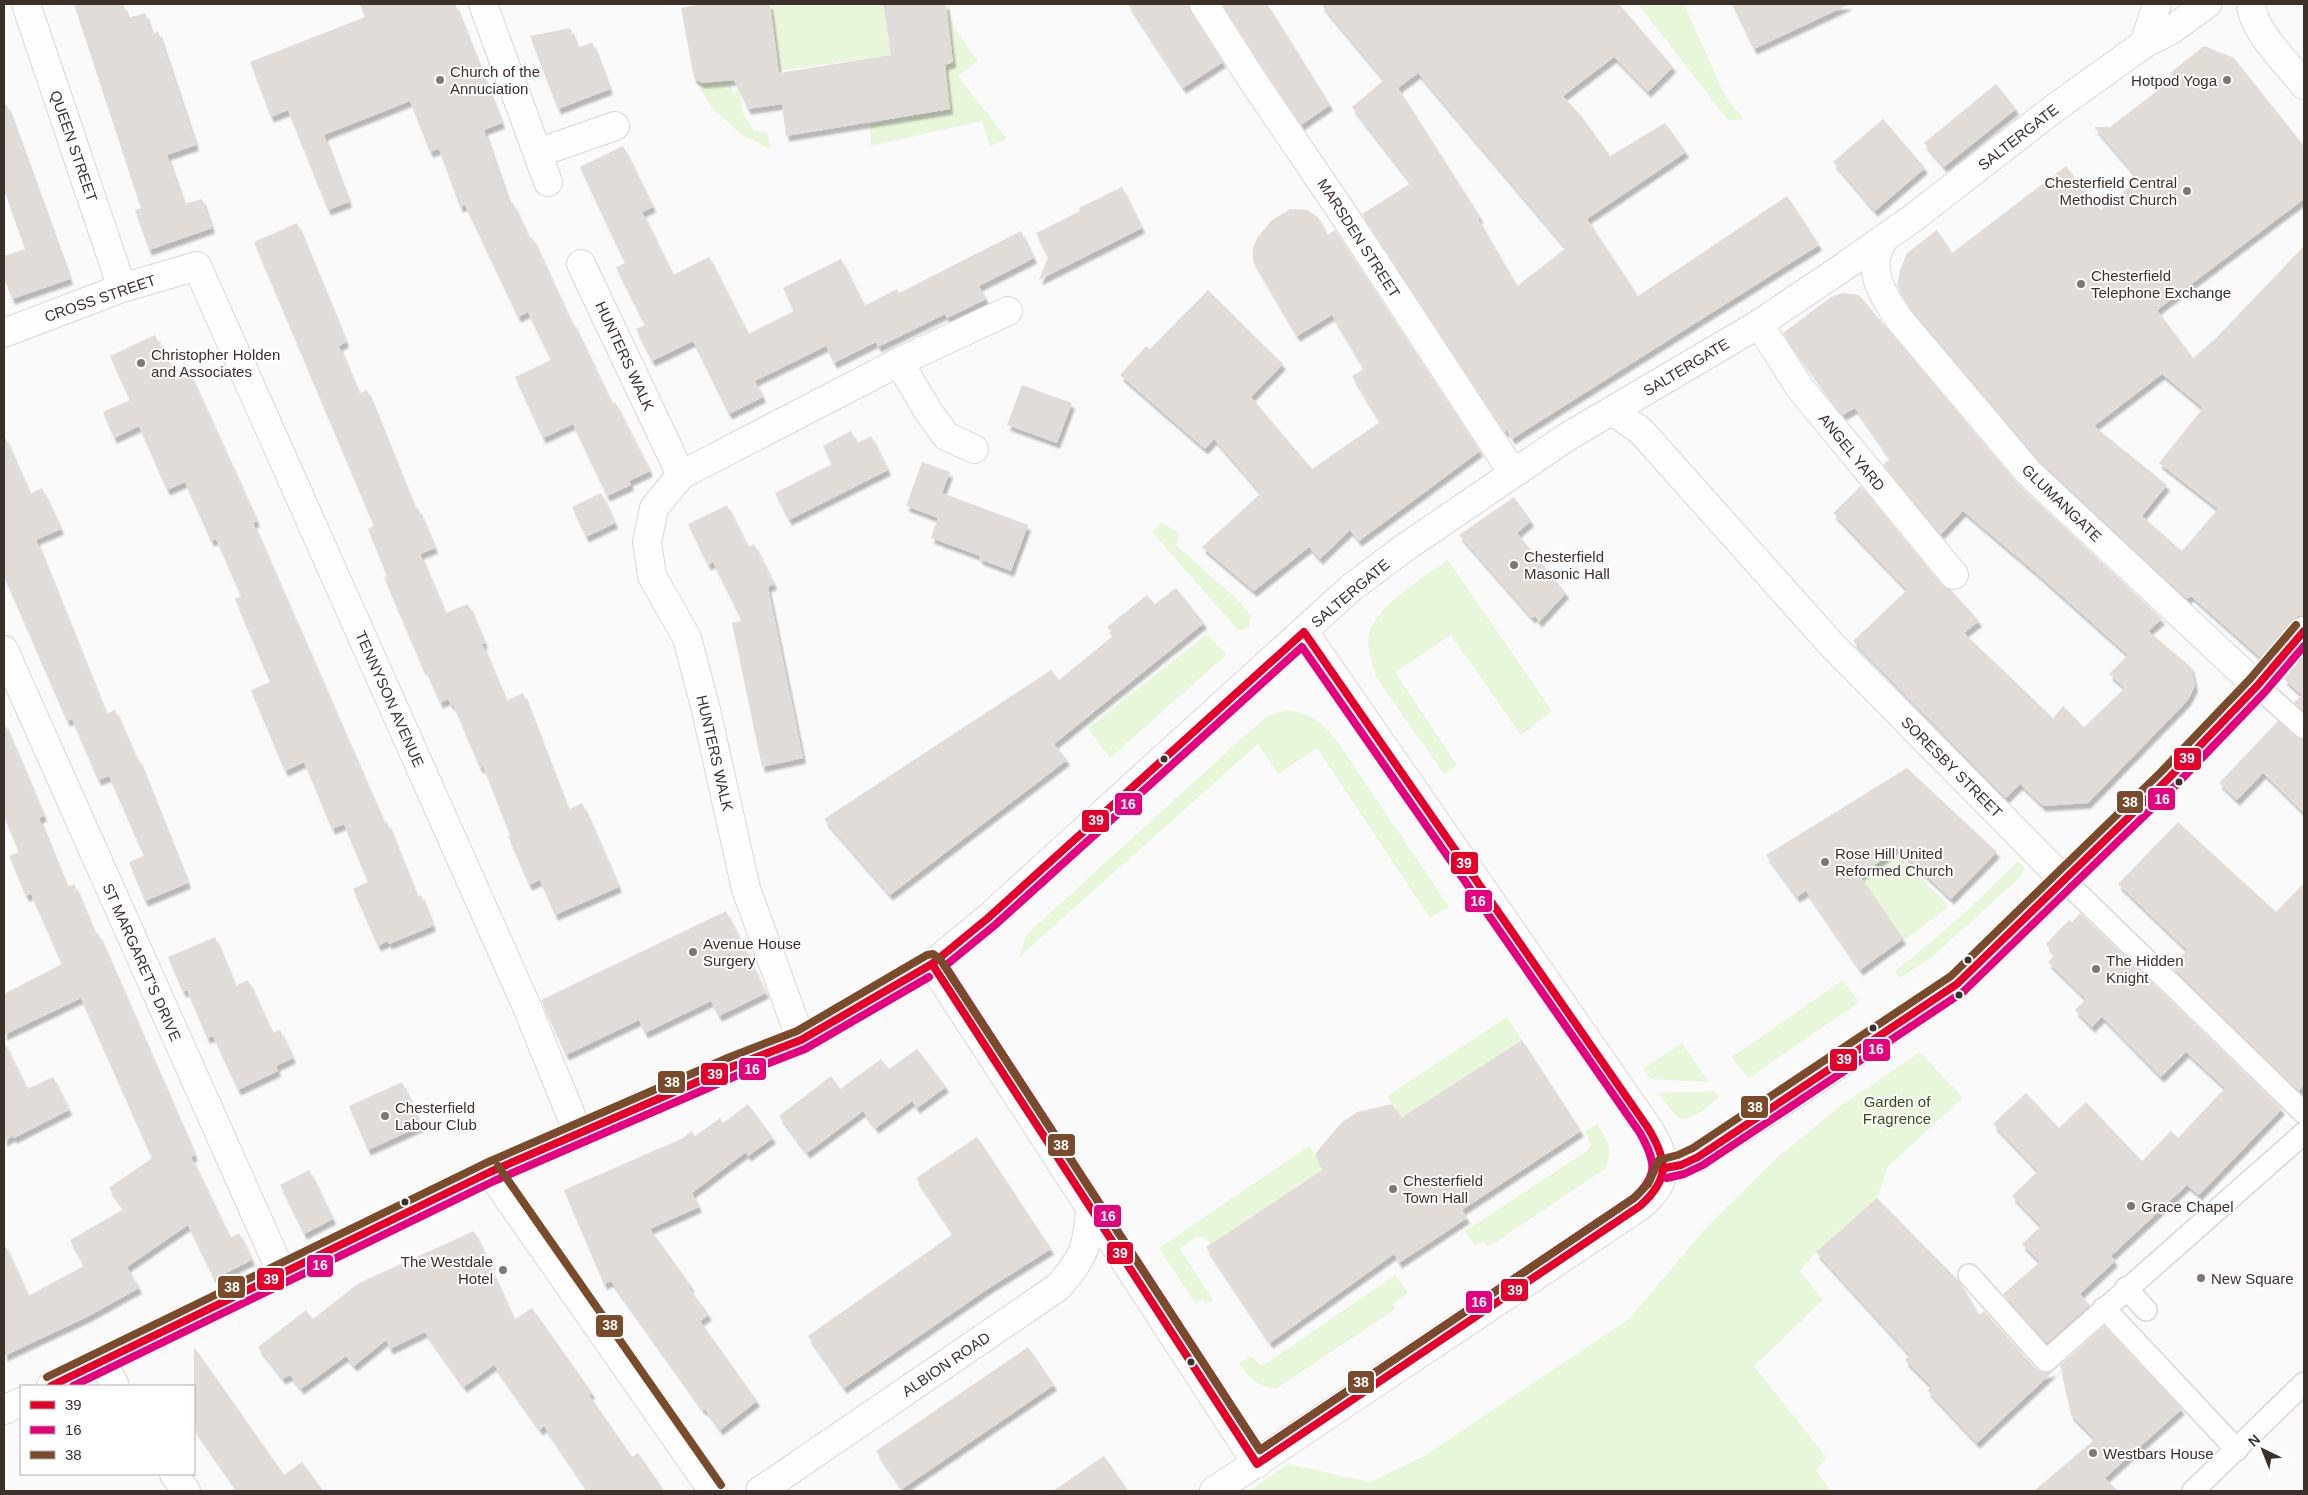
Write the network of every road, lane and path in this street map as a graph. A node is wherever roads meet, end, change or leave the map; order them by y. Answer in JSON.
{"nodes":[{"id":1,"x":26,"y":4,"type":"edge"},
{"id":2,"x":483,"y":4,"type":"edge"},
{"id":3,"x":1204,"y":4,"type":"edge"},
{"id":4,"x":2157,"y":4,"type":"edge"},
{"id":5,"x":2207,"y":4,"type":"edge"},
{"id":6,"x":2251,"y":4,"type":"edge"},
{"id":7,"x":2144,"y":44,"type":"junction"},
{"id":8,"x":2304,"y":85,"type":"edge"},
{"id":9,"x":615,"y":126,"type":"dead end"},
{"id":10,"x":538,"y":154,"type":"junction"},
{"id":11,"x":548,"y":182,"type":"dead end"},
{"id":12,"x":1882,"y":241,"type":"junction"},
{"id":13,"x":581,"y":264,"type":"dead end"},
{"id":14,"x":197,"y":266,"type":"joint"},
{"id":15,"x":122,"y":288,"type":"junction"},
{"id":16,"x":1008,"y":311,"type":"dead end"},
{"id":17,"x":1759,"y":324,"type":"junction"},
{"id":18,"x":4,"y":333,"type":"edge"},
{"id":19,"x":899,"y":362,"type":"junction"},
{"id":20,"x":1612,"y":411,"type":"junction"},
{"id":21,"x":974,"y":449,"type":"dead end"},
{"id":22,"x":1513,"y":474,"type":"junction"},
{"id":23,"x":681,"y":475,"type":"junction"},
{"id":24,"x":1954,"y":575,"type":"dead end"},
{"id":25,"x":2304,"y":631,"type":"edge"},
{"id":26,"x":1304,"y":632,"type":"junction"},
{"id":27,"x":4,"y":650,"type":"edge"},
{"id":28,"x":2257,"y":686,"type":"junction"},
{"id":29,"x":2304,"y":728,"type":"edge"},
{"id":30,"x":2064,"y":880,"type":"junction"},
{"id":31,"x":932,"y":964,"type":"junction"},
{"id":32,"x":802,"y":1040,"type":"junction"},
{"id":33,"x":2304,"y":1113,"type":"edge"},
{"id":34,"x":579,"y":1135,"type":"junction"},
{"id":35,"x":2301,"y":1143,"type":"edge"},
{"id":36,"x":1665,"y":1168,"type":"junction"},
{"id":37,"x":490,"y":1172,"type":"junction"},
{"id":38,"x":1090,"y":1207,"type":"junction"},
{"id":39,"x":282,"y":1274,"type":"junction"},
{"id":40,"x":1969,"y":1275,"type":"dead end"},
{"id":41,"x":2126,"y":1288,"type":"junction"},
{"id":42,"x":2146,"y":1310,"type":"dead end"},
{"id":43,"x":2100,"y":1311,"type":"junction"},
{"id":44,"x":103,"y":1362,"type":"junction"},
{"id":45,"x":2304,"y":1383,"type":"edge"},
{"id":46,"x":53,"y":1385,"type":"edge"},
{"id":47,"x":114,"y":1385,"type":"edge"},
{"id":48,"x":20,"y":1402,"type":"edge"},
{"id":49,"x":4,"y":1410,"type":"edge"},
{"id":50,"x":2237,"y":1450,"type":"junction"},
{"id":51,"x":1257,"y":1464,"type":"junction"},
{"id":52,"x":175,"y":1475,"type":"edge"},
{"id":53,"x":186,"y":1491,"type":"edge"},
{"id":54,"x":713,"y":1491,"type":"edge"},
{"id":55,"x":760,"y":1491,"type":"edge"},
{"id":56,"x":1214,"y":1491,"type":"edge"},
{"id":57,"x":2193,"y":1491,"type":"edge"}],
"edges":[{"from":1,"to":15,"type":"street","name":"QUEEN STREET"},
{"from":2,"to":10,"type":"street"},
{"from":3,"to":22,"type":"street","name":"MARSDEN STREET"},
{"from":4,"to":7,"type":"street"},
{"from":5,"to":7,"type":"street","name":"SALTERGATE"},
{"from":6,"to":8,"type":"street"},
{"from":7,"to":12,"type":"street","name":"SALTERGATE"},
{"from":9,"to":10,"type":"street"},
{"from":10,"to":11,"type":"street"},
{"from":12,"to":17,"type":"street","name":"SALTERGATE"},
{"from":12,"to":28,"type":"street","name":"GLUMANGATE"},
{"from":13,"to":23,"type":"street","name":"HUNTERS WALK"},
{"from":14,"to":15,"type":"street","name":"CROSS STREET"},
{"from":14,"to":34,"type":"street","name":"TENNYSON AVENUE"},
{"from":15,"to":18,"type":"street","name":"CROSS STREET"},
{"from":16,"to":19,"type":"street","name":"HUNTERS WALK"},
{"from":17,"to":20,"type":"street","name":"SALTERGATE"},
{"from":17,"to":24,"type":"street","name":"ANGEL YARD"},
{"from":19,"to":21,"type":"street"},
{"from":19,"to":23,"type":"street","name":"HUNTERS WALK"},
{"from":20,"to":22,"type":"street","name":"SALTERGATE"},
{"from":20,"to":30,"type":"street","name":"SORESBY STREET"},
{"from":22,"to":26,"type":"street","name":"SALTERGATE"},
{"from":23,"to":32,"type":"street","name":"HUNTERS WALK"},
{"from":25,"to":28,"type":"street"},
{"from":26,"to":31,"type":"street","name":"SALTERGATE"},
{"from":26,"to":36,"type":"street"},
{"from":27,"to":39,"type":"street","name":"ST MARGARET'S DRIVE"},
{"from":28,"to":29,"type":"street","name":"GLUMANGATE"},
{"from":28,"to":30,"type":"street"},
{"from":30,"to":33,"type":"street","name":"SORESBY STREET"},
{"from":30,"to":36,"type":"street"},
{"from":31,"to":32,"type":"street","name":"SALTERGATE"},
{"from":31,"to":38,"type":"street"},
{"from":32,"to":34,"type":"street","name":"SALTERGATE"},
{"from":34,"to":37,"type":"street","name":"SALTERGATE"},
{"from":35,"to":41,"type":"street"},
{"from":36,"to":51,"type":"street"},
{"from":37,"to":39,"type":"street","name":"SALTERGATE"},
{"from":37,"to":54,"type":"street"},
{"from":38,"to":51,"type":"street"},
{"from":38,"to":55,"type":"street","name":"ALBION ROAD"},
{"from":39,"to":44,"type":"street","name":"SALTERGATE"},
{"from":40,"to":43,"type":"street"},
{"from":41,"to":42,"type":"street"},
{"from":41,"to":43,"type":"street"},
{"from":43,"to":50,"type":"street"},
{"from":44,"to":46,"type":"street","name":"SALTERGATE"},
{"from":44,"to":47,"type":"street"},
{"from":45,"to":50,"type":"street"},
{"from":48,"to":49,"type":"street"},
{"from":50,"to":57,"type":"street"},
{"from":51,"to":56,"type":"street"},
{"from":52,"to":53,"type":"street"}]}
